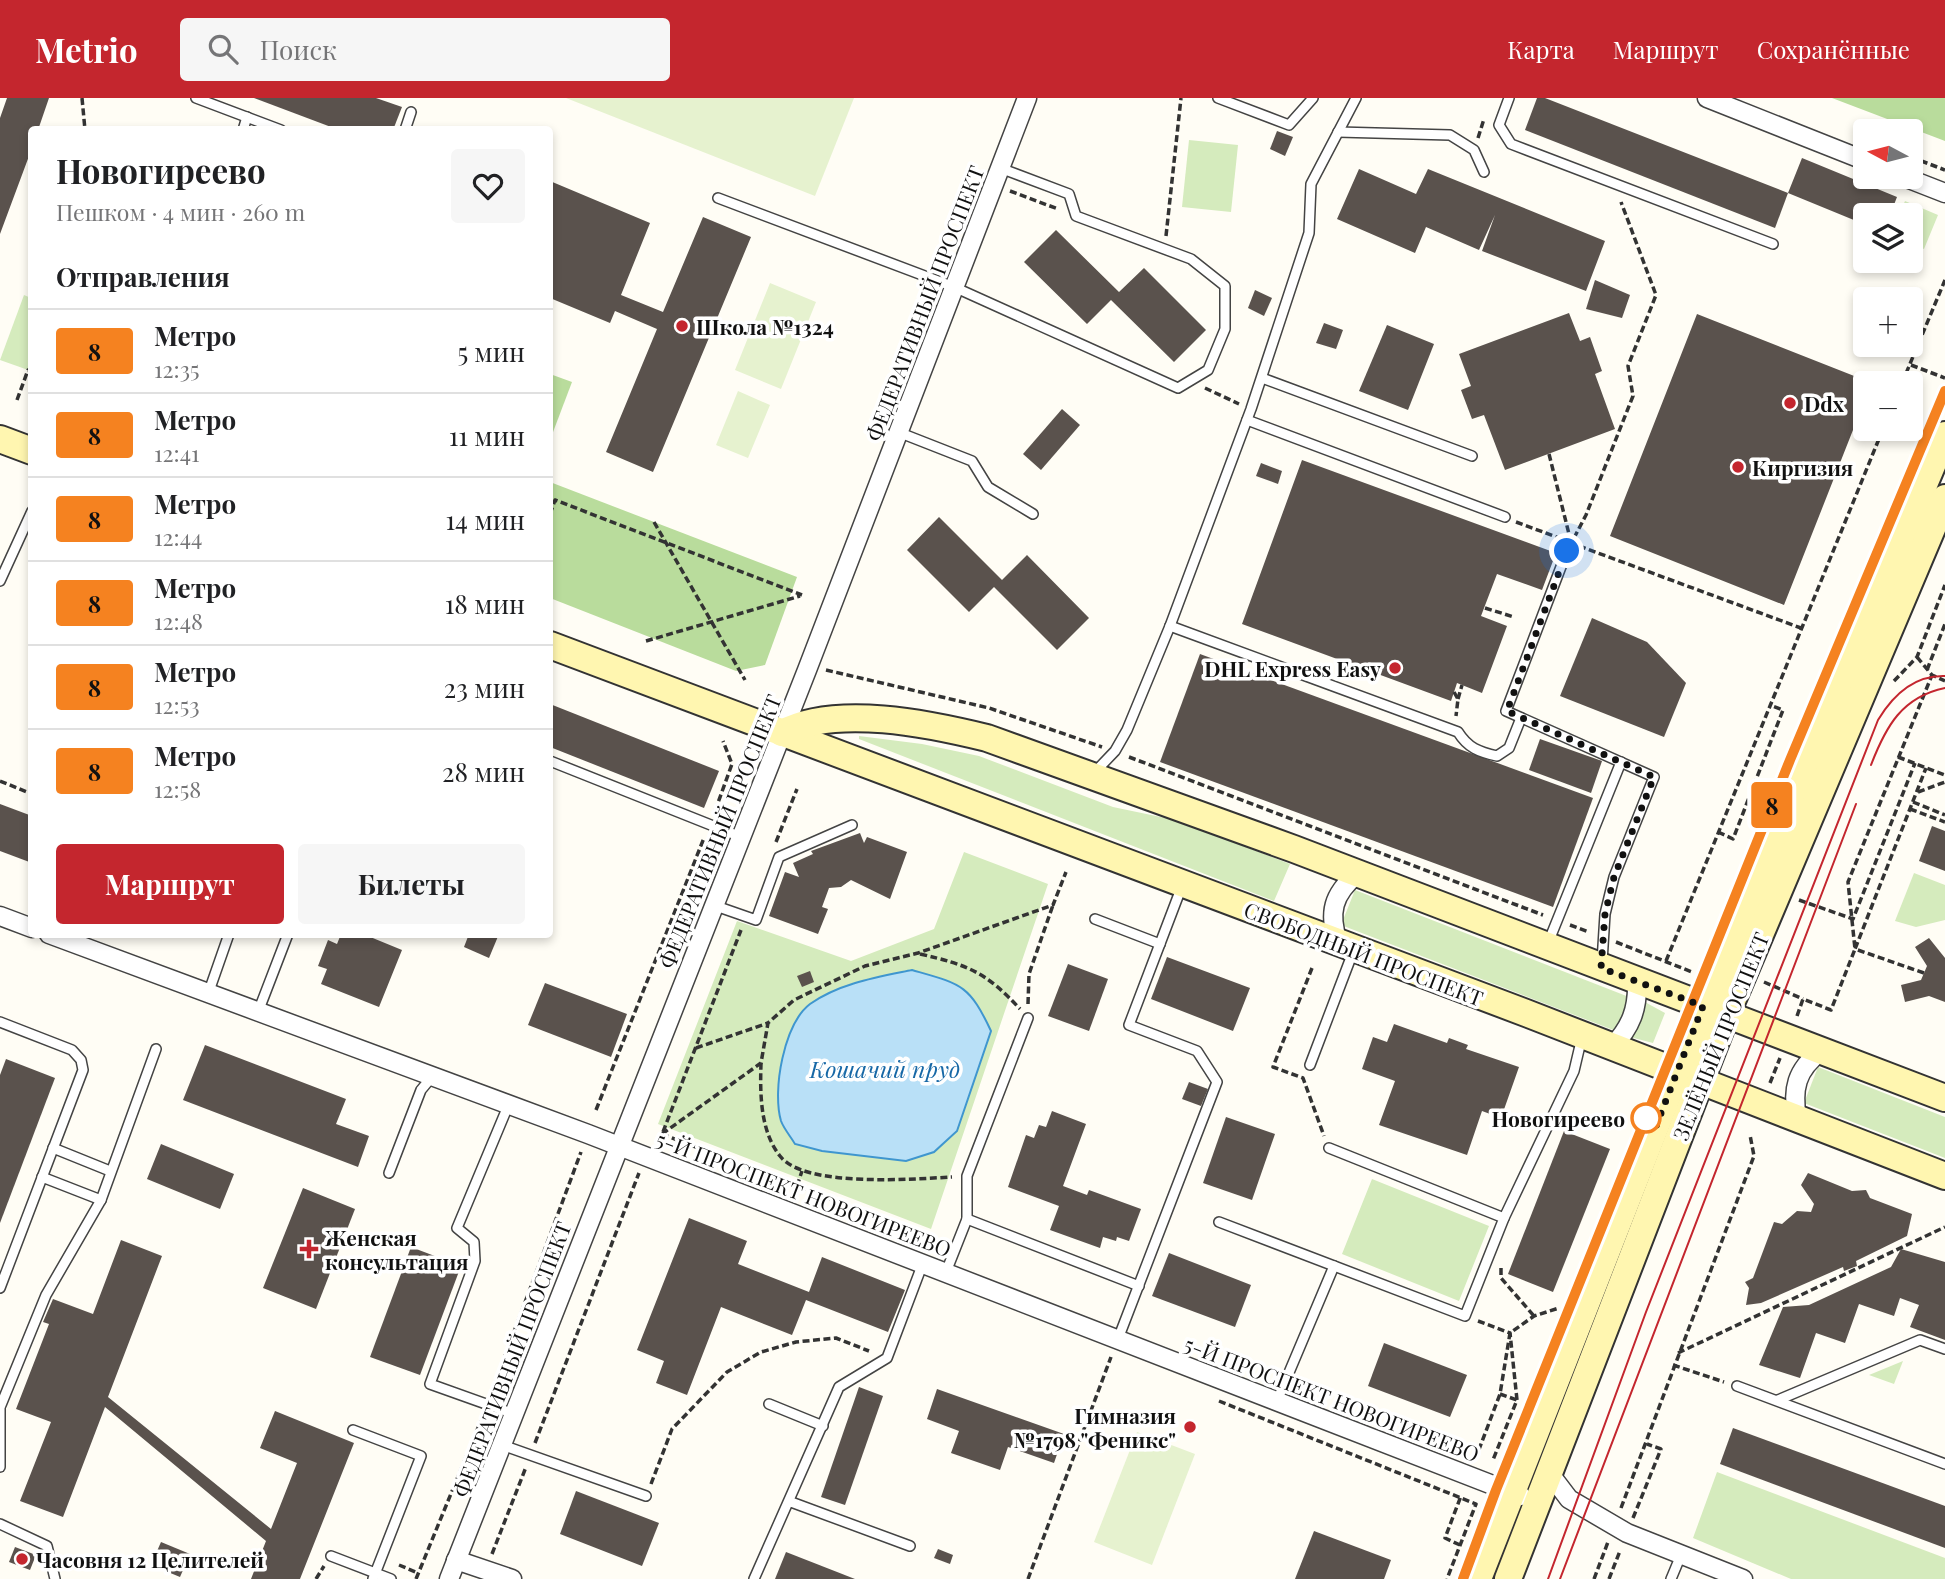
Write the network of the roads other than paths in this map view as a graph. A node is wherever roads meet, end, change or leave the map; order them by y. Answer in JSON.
{"nodes":[{"id":1,"x":196,"y":98,"type":"edge"},
{"id":2,"x":1027,"y":98,"type":"edge"},
{"id":3,"x":1218,"y":98,"type":"edge"},
{"id":4,"x":1313,"y":98,"type":"edge"},
{"id":5,"x":1356,"y":98,"type":"edge"},
{"id":6,"x":1509,"y":98,"type":"edge"},
{"id":7,"x":1707,"y":98,"type":"edge"},
{"id":8,"x":411,"y":112,"type":"dead end"},
{"id":9,"x":247,"y":117,"type":"junction"},
{"id":10,"x":244,"y":126,"type":"edge"},
{"id":11,"x":271,"y":126,"type":"edge"},
{"id":12,"x":406,"y":126,"type":"edge"},
{"id":13,"x":1338,"y":132,"type":"junction"},
{"id":14,"x":1853,"y":156,"type":"edge"},
{"id":15,"x":1000,"y":168,"type":"junction"},
{"id":16,"x":1484,"y":172,"type":"dead end"},
{"id":17,"x":1923,"y":184,"type":"edge"},
{"id":18,"x":1945,"y":193,"type":"edge"},
{"id":19,"x":718,"y":198,"type":"dead end"},
{"id":20,"x":1773,"y":244,"type":"dead end"},
{"id":21,"x":954,"y":287,"type":"junction"},
{"id":22,"x":1262,"y":378,"type":"junction"},
{"id":23,"x":1247,"y":420,"type":"junction"},
{"id":24,"x":898,"y":432,"type":"junction"},
{"id":25,"x":1945,"y":435,"type":"edge"},
{"id":26,"x":0,"y":439,"type":"edge"},
{"id":27,"x":28,"y":450,"type":"edge"},
{"id":28,"x":1472,"y":456,"type":"dead end"},
{"id":29,"x":1945,"y":498,"type":"edge"},
{"id":30,"x":1032,"y":514,"type":"dead end"},
{"id":31,"x":1505,"y":517,"type":"road end"},
{"id":32,"x":28,"y":520,"type":"edge"},
{"id":33,"x":1569,"y":547,"type":"road end"},
{"id":34,"x":0,"y":581,"type":"edge"},
{"id":35,"x":1170,"y":626,"type":"junction"},
{"id":36,"x":553,"y":646,"type":"edge"},
{"id":37,"x":1521,"y":718,"type":"junction"},
{"id":38,"x":782,"y":733,"type":"junction"},
{"id":39,"x":553,"y":762,"type":"edge"},
{"id":40,"x":1621,"y":762,"type":"junction"},
{"id":41,"x":1093,"y":775,"type":"junction"},
{"id":42,"x":852,"y":825,"type":"dead end"},
{"id":43,"x":741,"y":837,"type":"junction"},
{"id":44,"x":1357,"y":874,"type":"junction"},
{"id":45,"x":1183,"y":884,"type":"junction"},
{"id":46,"x":713,"y":905,"type":"junction"},
{"id":47,"x":0,"y":916,"type":"edge"},
{"id":48,"x":1095,"y":919,"type":"dead end"},
{"id":49,"x":28,"y":926,"type":"edge"},
{"id":50,"x":60,"y":938,"type":"edge"},
{"id":51,"x":228,"y":938,"type":"edge"},
{"id":52,"x":286,"y":938,"type":"edge"},
{"id":53,"x":1160,"y":944,"type":"junction"},
{"id":54,"x":1346,"y":945,"type":"junction"},
{"id":55,"x":1546,"y":946,"type":"junction"},
{"id":56,"x":1601,"y":968,"type":"junction"},
{"id":57,"x":1637,"y":981,"type":"junction"},
{"id":58,"x":208,"y":994,"type":"junction"},
{"id":59,"x":1715,"y":1011,"type":"junction"},
{"id":60,"x":257,"y":1013,"type":"junction"},
{"id":61,"x":1028,"y":1017,"type":"road end"},
{"id":62,"x":0,"y":1022,"type":"edge"},
{"id":63,"x":1582,"y":1036,"type":"junction"},
{"id":64,"x":1612,"y":1047,"type":"junction"},
{"id":65,"x":156,"y":1049,"type":"dead end"},
{"id":66,"x":1821,"y":1051,"type":"junction"},
{"id":67,"x":1310,"y":1065,"type":"dead end"},
{"id":68,"x":1688,"y":1077,"type":"junction"},
{"id":69,"x":431,"y":1078,"type":"junction"},
{"id":70,"x":1945,"y":1098,"type":"edge"},
{"id":71,"x":508,"y":1106,"type":"junction"},
{"id":72,"x":1797,"y":1119,"type":"junction"},
{"id":73,"x":618,"y":1145,"type":"junction"},
{"id":74,"x":53,"y":1148,"type":"junction"},
{"id":75,"x":1329,"y":1148,"type":"dead end"},
{"id":76,"x":110,"y":1171,"type":"junction"},
{"id":77,"x":389,"y":1173,"type":"dead end"},
{"id":78,"x":1945,"y":1176,"type":"edge"},
{"id":79,"x":42,"y":1177,"type":"junction"},
{"id":80,"x":101,"y":1199,"type":"junction"},
{"id":81,"x":1503,"y":1218,"type":"junction"},
{"id":82,"x":967,"y":1219,"type":"junction"},
{"id":83,"x":1219,"y":1222,"type":"dead end"},
{"id":84,"x":923,"y":1263,"type":"junction"},
{"id":85,"x":1334,"y":1266,"type":"junction"},
{"id":86,"x":946,"y":1272,"type":"junction"},
{"id":87,"x":1139,"y":1286,"type":"junction"},
{"id":88,"x":0,"y":1288,"type":"edge"},
{"id":89,"x":1118,"y":1339,"type":"junction"},
{"id":90,"x":1945,"y":1349,"type":"edge"},
{"id":91,"x":1737,"y":1386,"type":"road end"},
{"id":92,"x":1779,"y":1400,"type":"junction"},
{"id":93,"x":1277,"y":1401,"type":"junction"},
{"id":94,"x":769,"y":1404,"type":"dead end"},
{"id":95,"x":0,"y":1405,"type":"edge"},
{"id":96,"x":514,"y":1415,"type":"junction"},
{"id":97,"x":823,"y":1426,"type":"junction"},
{"id":98,"x":353,"y":1430,"type":"dead end"},
{"id":99,"x":502,"y":1445,"type":"junction"},
{"id":100,"x":1945,"y":1464,"type":"edge"},
{"id":101,"x":0,"y":1467,"type":"edge"},
{"id":102,"x":1550,"y":1474,"type":"junction"},
{"id":103,"x":1512,"y":1492,"type":"junction"},
{"id":104,"x":646,"y":1496,"type":"road end"},
{"id":105,"x":791,"y":1502,"type":"junction"},
{"id":106,"x":1539,"y":1503,"type":"junction"},
{"id":107,"x":0,"y":1524,"type":"edge"},
{"id":108,"x":910,"y":1546,"type":"dead end"},
{"id":109,"x":1681,"y":1555,"type":"junction"},
{"id":110,"x":331,"y":1556,"type":"dead end"},
{"id":111,"x":456,"y":1560,"type":"junction"},
{"id":112,"x":374,"y":1576,"type":"edge"},
{"id":113,"x":55,"y":1579,"type":"edge"},
{"id":114,"x":391,"y":1579,"type":"edge"},
{"id":115,"x":449,"y":1579,"type":"edge"},
{"id":116,"x":512,"y":1579,"type":"edge"},
{"id":117,"x":754,"y":1579,"type":"edge"},
{"id":118,"x":1478,"y":1579,"type":"edge"},
{"id":119,"x":1508,"y":1579,"type":"edge"},
{"id":120,"x":1671,"y":1579,"type":"edge"},
{"id":121,"x":1742,"y":1579,"type":"edge"}],
"edges":[{"from":1,"to":9,"type":"lane"},
{"from":2,"to":15,"type":"street","name":"ФЕДЕРАТИВНЫЙ ПРОСПЕКТ"},
{"from":3,"to":4,"type":"lane"},
{"from":5,"to":13,"type":"lane"},
{"from":6,"to":20,"type":"lane"},
{"from":7,"to":14,"type":"street"},
{"from":8,"to":12,"type":"lane"},
{"from":9,"to":10,"type":"lane"},
{"from":9,"to":11,"type":"lane"},
{"from":13,"to":16,"type":"lane"},
{"from":13,"to":22,"type":"lane"},
{"from":15,"to":21,"type":"street","name":"ФЕДЕРАТИВНЫЙ ПРОСПЕКТ"},
{"from":15,"to":21,"type":"lane"},
{"from":17,"to":18,"type":"street"},
{"from":19,"to":21,"type":"lane"},
{"from":21,"to":24,"type":"street","name":"ФЕДЕРАТИВНЫЙ ПРОСПЕКТ"},
{"from":22,"to":23,"type":"lane"},
{"from":22,"to":28,"type":"lane"},
{"from":23,"to":31,"type":"lane"},
{"from":23,"to":35,"type":"lane"},
{"from":24,"to":30,"type":"lane"},
{"from":24,"to":38,"type":"street","name":"ФЕДЕРАТИВНЫЙ ПРОСПЕКТ"},
{"from":25,"to":59,"type":"main road","name":"ЗЕЛЁНЫЙ ПРОСПЕКТ"},
{"from":26,"to":27,"type":"main road"},
{"from":29,"to":59,"type":"main road","name":"ЗЕЛЁНЫЙ ПРОСПЕКТ"},
{"from":32,"to":34,"type":"lane"},
{"from":33,"to":37,"type":"lane"},
{"from":35,"to":37,"type":"lane"},
{"from":35,"to":41,"type":"lane"},
{"from":36,"to":38,"type":"main road","name":"СВОБОДНЫЙ ПРОСПЕКТ"},
{"from":37,"to":40,"type":"lane"},
{"from":38,"to":41,"type":"main road"},
{"from":38,"to":43,"type":"street","name":"ФЕДЕРАТИВНЫЙ ПРОСПЕКТ"},
{"from":38,"to":45,"type":"main road","name":"СВОБОДНЫЙ ПРОСПЕКТ"},
{"from":39,"to":43,"type":"lane"},
{"from":40,"to":55,"type":"lane"},
{"from":40,"to":56,"type":"lane"},
{"from":41,"to":44,"type":"main road"},
{"from":42,"to":46,"type":"lane"},
{"from":43,"to":46,"type":"street","name":"ФЕДЕРАТИВНЫЙ ПРОСПЕКТ"},
{"from":44,"to":54,"type":"street"},
{"from":44,"to":55,"type":"main road"},
{"from":45,"to":53,"type":"lane"},
{"from":45,"to":54,"type":"main road","name":"СВОБОДНЫЙ ПРОСПЕКТ"},
{"from":46,"to":73,"type":"street","name":"ФЕДЕРАТИВНЫЙ ПРОСПЕКТ"},
{"from":47,"to":49,"type":"street"},
{"from":48,"to":53,"type":"lane"},
{"from":50,"to":58,"type":"street","name":"5-Й ПРОСПЕКТ НОВОГИРЕЕВО"},
{"from":51,"to":58,"type":"lane"},
{"from":52,"to":60,"type":"lane"},
{"from":53,"to":87,"type":"lane"},
{"from":54,"to":63,"type":"main road","name":"СВОБОДНЫЙ ПРОСПЕКТ"},
{"from":54,"to":67,"type":"lane"},
{"from":55,"to":56,"type":"main road"},
{"from":56,"to":57,"type":"main road"},
{"from":57,"to":59,"type":"main road"},
{"from":57,"to":64,"type":"street"},
{"from":58,"to":60,"type":"street","name":"5-Й ПРОСПЕКТ НОВОГИРЕЕВО"},
{"from":59,"to":66,"type":"main road"},
{"from":59,"to":68,"type":"main road","name":"ЗЕЛЁНЫЙ ПРОСПЕКТ"},
{"from":60,"to":69,"type":"street","name":"5-Й ПРОСПЕКТ НОВОГИРЕЕВО"},
{"from":61,"to":82,"type":"lane"},
{"from":62,"to":74,"type":"lane"},
{"from":63,"to":64,"type":"main road","name":"СВОБОДНЫЙ ПРОСПЕКТ"},
{"from":63,"to":81,"type":"lane"},
{"from":64,"to":68,"type":"main road","name":"СВОБОДНЫЙ ПРОСПЕКТ"},
{"from":65,"to":76,"type":"lane"},
{"from":66,"to":70,"type":"main road"},
{"from":66,"to":72,"type":"street"},
{"from":68,"to":72,"type":"main road","name":"СВОБОДНЫЙ ПРОСПЕКТ"},
{"from":68,"to":102,"type":"main road","name":"ЗЕЛЁНЫЙ ПРОСПЕКТ"},
{"from":68,"to":103,"type":"main road","name":"ЗЕЛЁНЫЙ ПРОСПЕКТ"},
{"from":69,"to":71,"type":"street","name":"5-Й ПРОСПЕКТ НОВОГИРЕЕВО"},
{"from":69,"to":77,"type":"lane"},
{"from":71,"to":73,"type":"street","name":"5-Й ПРОСПЕКТ НОВОГИРЕЕВО"},
{"from":71,"to":96,"type":"lane"},
{"from":72,"to":78,"type":"main road","name":"СВОБОДНЫЙ ПРОСПЕКТ"},
{"from":73,"to":84,"type":"street","name":"5-Й ПРОСПЕКТ НОВОГИРЕЕВО"},
{"from":73,"to":96,"type":"street","name":"ФЕДЕРАТИВНЫЙ ПРОСПЕКТ"},
{"from":74,"to":76,"type":"lane"},
{"from":74,"to":79,"type":"lane"},
{"from":75,"to":81,"type":"lane"},
{"from":76,"to":80,"type":"lane"},
{"from":79,"to":80,"type":"lane"},
{"from":79,"to":88,"type":"lane"},
{"from":80,"to":95,"type":"lane"},
{"from":81,"to":85,"type":"lane"},
{"from":82,"to":86,"type":"lane"},
{"from":82,"to":87,"type":"lane"},
{"from":83,"to":85,"type":"lane"},
{"from":84,"to":86,"type":"street","name":"5-Й ПРОСПЕКТ НОВОГИРЕЕВО"},
{"from":84,"to":97,"type":"lane"},
{"from":85,"to":93,"type":"lane"},
{"from":86,"to":89,"type":"street","name":"5-Й ПРОСПЕКТ НОВОГИРЕЕВО"},
{"from":87,"to":89,"type":"lane"},
{"from":89,"to":93,"type":"street","name":"5-Й ПРОСПЕКТ НОВОГИРЕЕВО"},
{"from":90,"to":92,"type":"lane"},
{"from":91,"to":92,"type":"lane"},
{"from":92,"to":100,"type":"lane"},
{"from":93,"to":103,"type":"street","name":"5-Й ПРОСПЕКТ НОВОГИРЕЕВО"},
{"from":94,"to":97,"type":"lane"},
{"from":95,"to":101,"type":"lane"},
{"from":96,"to":99,"type":"street","name":"ФЕДЕРАТИВНЫЙ ПРОСПЕКТ"},
{"from":97,"to":105,"type":"lane"},
{"from":98,"to":112,"type":"lane"},
{"from":99,"to":104,"type":"lane"},
{"from":99,"to":111,"type":"street","name":"ФЕДЕРАТИВНЫЙ ПРОСПЕКТ"},
{"from":102,"to":106,"type":"main road","name":"ЗЕЛЁНЫЙ ПРОСПЕКТ"},
{"from":102,"to":109,"type":"street"},
{"from":103,"to":106,"type":"street","name":"5-Й ПРОСПЕКТ НОВОГИРЕЕВО"},
{"from":103,"to":118,"type":"main road","name":"ЗЕЛЁНЫЙ ПРОСПЕКТ"},
{"from":105,"to":108,"type":"lane"},
{"from":105,"to":117,"type":"lane"},
{"from":106,"to":119,"type":"main road","name":"ЗЕЛЁНЫЙ ПРОСПЕКТ"},
{"from":107,"to":113,"type":"lane"},
{"from":109,"to":120,"type":"lane"},
{"from":109,"to":121,"type":"street"},
{"from":110,"to":112,"type":"lane"},
{"from":111,"to":115,"type":"street","name":"ФЕДЕРАТИВНЫЙ ПРОСПЕКТ"},
{"from":111,"to":116,"type":"street"},
{"from":112,"to":114,"type":"lane"}]}
